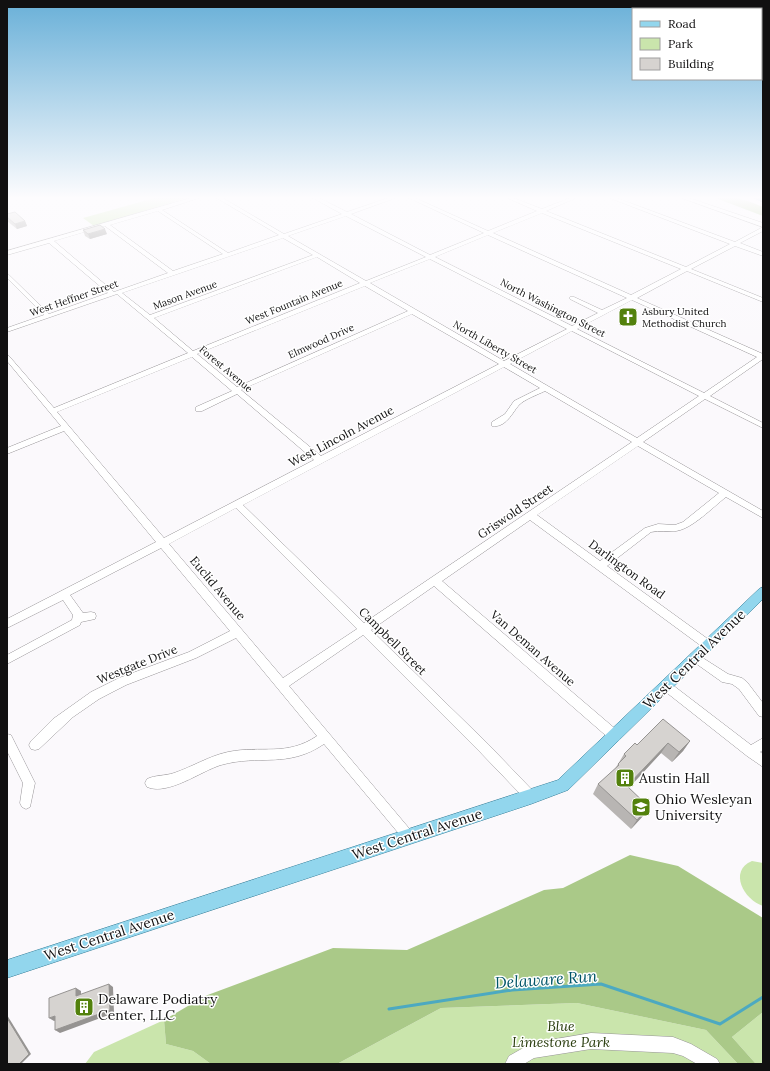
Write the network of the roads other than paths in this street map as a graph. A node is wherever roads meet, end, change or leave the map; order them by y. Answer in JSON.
{"nodes":[{"id":1,"x":29,"y":247,"type":"edge"},
{"id":2,"x":58,"y":247,"type":"edge"},
{"id":3,"x":137,"y":247,"type":"edge"},
{"id":4,"x":216,"y":247,"type":"edge"},
{"id":5,"x":252,"y":247,"type":"edge"},
{"id":6,"x":304,"y":247,"type":"edge"},
{"id":7,"x":411,"y":247,"type":"edge"},
{"id":8,"x":455,"y":247,"type":"edge"},
{"id":9,"x":520,"y":247,"type":"edge"},
{"id":10,"x":631,"y":247,"type":"edge"},
{"id":11,"x":727,"y":247,"type":"edge"},
{"id":12,"x":745,"y":247,"type":"edge"},
{"id":13,"x":7,"y":253,"type":"edge"},
{"id":14,"x":763,"y":254,"type":"edge"},
{"id":15,"x":228,"y":255,"type":"junction"},
{"id":16,"x":318,"y":255,"type":"junction"},
{"id":17,"x":431,"y":257,"type":"junction"},
{"id":18,"x":686,"y":269,"type":"junction"},
{"id":19,"x":173,"y":274,"type":"junction"},
{"id":20,"x":7,"y":276,"type":"edge"},
{"id":21,"x":366,"y":283,"type":"junction"},
{"id":22,"x":116,"y":293,"type":"junction"},
{"id":23,"x":572,"y":298,"type":"dead end"},
{"id":24,"x":632,"y":298,"type":"junction"},
{"id":25,"x":763,"y":300,"type":"edge"},
{"id":26,"x":413,"y":310,"type":"junction"},
{"id":27,"x":602,"y":313,"type":"junction"},
{"id":28,"x":48,"y":316,"type":"junction"},
{"id":29,"x":149,"y":318,"type":"junction"},
{"id":30,"x":572,"y":329,"type":"junction"},
{"id":31,"x":7,"y":330,"type":"edge"},
{"id":32,"x":192,"y":354,"type":"junction"},
{"id":33,"x":7,"y":357,"type":"edge"},
{"id":34,"x":762,"y":357,"type":"edge"},
{"id":35,"x":505,"y":364,"type":"junction"},
{"id":36,"x":546,"y":388,"type":"junction"},
{"id":37,"x":237,"y":391,"type":"junction"},
{"id":38,"x":704,"y":396,"type":"junction"},
{"id":39,"x":199,"y":409,"type":"dead end"},
{"id":40,"x":53,"y":411,"type":"junction"},
{"id":41,"x":495,"y":424,"type":"dead end"},
{"id":42,"x":763,"y":426,"type":"edge"},
{"id":43,"x":66,"y":427,"type":"junction"},
{"id":44,"x":638,"y":442,"type":"junction"},
{"id":45,"x":7,"y":452,"type":"edge"},
{"id":46,"x":320,"y":460,"type":"junction"},
{"id":47,"x":725,"y":493,"type":"junction"},
{"id":48,"x":237,"y":504,"type":"junction"},
{"id":49,"x":530,"y":515,"type":"junction"},
{"id":50,"x":763,"y":515,"type":"edge"},
{"id":51,"x":163,"y":543,"type":"junction"},
{"id":52,"x":600,"y":566,"type":"junction"},
{"id":53,"x":434,"y":580,"type":"junction"},
{"id":54,"x":763,"y":592,"type":"edge"},
{"id":55,"x":64,"y":594,"type":"junction"},
{"id":56,"x":91,"y":616,"type":"dead end"},
{"id":57,"x":78,"y":618,"type":"junction"},
{"id":58,"x":7,"y":624,"type":"edge"},
{"id":59,"x":363,"y":630,"type":"junction"},
{"id":60,"x":238,"y":632,"type":"junction"},
{"id":61,"x":708,"y":645,"type":"junction"},
{"id":62,"x":696,"y":657,"type":"junction"},
{"id":63,"x":7,"y":660,"type":"edge"},
{"id":64,"x":282,"y":685,"type":"junction"},
{"id":65,"x":666,"y":686,"type":"junction"},
{"id":66,"x":763,"y":712,"type":"edge"},
{"id":67,"x":325,"y":736,"type":"junction"},
{"id":68,"x":615,"y":736,"type":"junction"},
{"id":69,"x":7,"y":739,"type":"edge"},
{"id":70,"x":763,"y":743,"type":"edge"},
{"id":71,"x":35,"y":745,"type":"dead end"},
{"id":72,"x":751,"y":752,"type":"junction"},
{"id":73,"x":763,"y":761,"type":"edge"},
{"id":74,"x":151,"y":783,"type":"dead end"},
{"id":75,"x":531,"y":797,"type":"junction"},
{"id":76,"x":26,"y":803,"type":"dead end"},
{"id":77,"x":409,"y":837,"type":"junction"},
{"id":78,"x":7,"y":969,"type":"edge"},
{"id":79,"x":513,"y":1064,"type":"edge"},
{"id":80,"x":712,"y":1064,"type":"edge"}],
"edges":[{"from":1,"to":13,"type":"street"},
{"from":2,"to":22,"type":"street","name":"Forest Avenue"},
{"from":3,"to":19,"type":"street"},
{"from":4,"to":15,"type":"street"},
{"from":5,"to":15,"type":"street","name":"West Heffner Street"},
{"from":6,"to":16,"type":"street","name":"North Liberty Street"},
{"from":7,"to":17,"type":"street","name":"North Washington Street"},
{"from":8,"to":17,"type":"street","name":"West Fountain Avenue"},
{"from":9,"to":24,"type":"street"},
{"from":10,"to":18,"type":"street"},
{"from":11,"to":18,"type":"street","name":"West Lincoln Avenue"},
{"from":12,"to":14,"type":"street"},
{"from":15,"to":19,"type":"street","name":"West Heffner Street"},
{"from":16,"to":21,"type":"street","name":"North Liberty Street"},
{"from":16,"to":29,"type":"street","name":"Mason Avenue"},
{"from":17,"to":21,"type":"street","name":"West Fountain Avenue"},
{"from":17,"to":30,"type":"street","name":"North Washington Street"},
{"from":18,"to":24,"type":"street","name":"West Lincoln Avenue"},
{"from":18,"to":25,"type":"street"},
{"from":19,"to":22,"type":"street","name":"West Heffner Street"},
{"from":20,"to":28,"type":"street"},
{"from":21,"to":26,"type":"street","name":"North Liberty Street"},
{"from":21,"to":32,"type":"street","name":"West Fountain Avenue"},
{"from":22,"to":28,"type":"street","name":"West Heffner Street"},
{"from":22,"to":29,"type":"street","name":"Forest Avenue"},
{"from":23,"to":27,"type":"street"},
{"from":24,"to":27,"type":"street","name":"West Lincoln Avenue"},
{"from":24,"to":34,"type":"street"},
{"from":26,"to":35,"type":"street","name":"North Liberty Street"},
{"from":26,"to":37,"type":"street","name":"Elmwood Drive"},
{"from":27,"to":30,"type":"street","name":"West Lincoln Avenue"},
{"from":28,"to":31,"type":"street","name":"West Heffner Street"},
{"from":29,"to":32,"type":"street","name":"Forest Avenue"},
{"from":30,"to":35,"type":"street","name":"West Lincoln Avenue"},
{"from":30,"to":38,"type":"street","name":"North Washington Street"},
{"from":32,"to":37,"type":"street","name":"Forest Avenue"},
{"from":32,"to":40,"type":"street","name":"West Fountain Avenue"},
{"from":33,"to":40,"type":"street","name":"Euclid Avenue"},
{"from":34,"to":38,"type":"street","name":"Griswold Street"},
{"from":35,"to":36,"type":"street","name":"North Liberty Street"},
{"from":35,"to":46,"type":"street","name":"West Lincoln Avenue"},
{"from":36,"to":41,"type":"street"},
{"from":36,"to":44,"type":"street","name":"North Liberty Street"},
{"from":37,"to":39,"type":"street","name":"Elmwood Drive"},
{"from":37,"to":46,"type":"street","name":"Forest Avenue"},
{"from":38,"to":42,"type":"street","name":"North Washington Street"},
{"from":38,"to":44,"type":"street","name":"Griswold Street"},
{"from":40,"to":43,"type":"street","name":"Euclid Avenue"},
{"from":43,"to":45,"type":"street"},
{"from":43,"to":51,"type":"street","name":"Euclid Avenue"},
{"from":44,"to":47,"type":"street","name":"North Liberty Street"},
{"from":44,"to":49,"type":"street","name":"Griswold Street"},
{"from":46,"to":48,"type":"street","name":"West Lincoln Avenue"},
{"from":47,"to":50,"type":"street","name":"North Liberty Street"},
{"from":47,"to":52,"type":"street"},
{"from":48,"to":51,"type":"street","name":"West Lincoln Avenue"},
{"from":48,"to":59,"type":"street","name":"Campbell Street"},
{"from":49,"to":52,"type":"street","name":"Darlington Road"},
{"from":49,"to":53,"type":"street","name":"Griswold Street"},
{"from":51,"to":55,"type":"street","name":"West Lincoln Avenue"},
{"from":51,"to":60,"type":"street","name":"Euclid Avenue"},
{"from":52,"to":61,"type":"street","name":"Darlington Road"},
{"from":53,"to":59,"type":"street","name":"Griswold Street"},
{"from":53,"to":68,"type":"street","name":"Van Deman Avenue"},
{"from":54,"to":61,"type":"main road","name":"West Central Avenue"},
{"from":55,"to":57,"type":"street"},
{"from":55,"to":58,"type":"street","name":"West Lincoln Avenue"},
{"from":56,"to":57,"type":"street"},
{"from":57,"to":63,"type":"street"},
{"from":59,"to":64,"type":"street","name":"Griswold Street"},
{"from":59,"to":75,"type":"street","name":"Campbell Street"},
{"from":60,"to":64,"type":"street","name":"Euclid Avenue"},
{"from":60,"to":71,"type":"street","name":"Westgate Drive"},
{"from":61,"to":62,"type":"main road","name":"West Central Avenue"},
{"from":62,"to":65,"type":"main road","name":"West Central Avenue"},
{"from":62,"to":66,"type":"street"},
{"from":64,"to":67,"type":"street","name":"Euclid Avenue"},
{"from":65,"to":68,"type":"main road","name":"West Central Avenue"},
{"from":65,"to":72,"type":"street"},
{"from":67,"to":74,"type":"street"},
{"from":67,"to":77,"type":"street","name":"Euclid Avenue"},
{"from":68,"to":75,"type":"main road","name":"West Central Avenue"},
{"from":69,"to":76,"type":"street"},
{"from":70,"to":72,"type":"street"},
{"from":72,"to":73,"type":"street"},
{"from":75,"to":77,"type":"main road","name":"West Central Avenue"},
{"from":77,"to":78,"type":"main road","name":"West Central Avenue"},
{"from":79,"to":80,"type":"street"}]}
